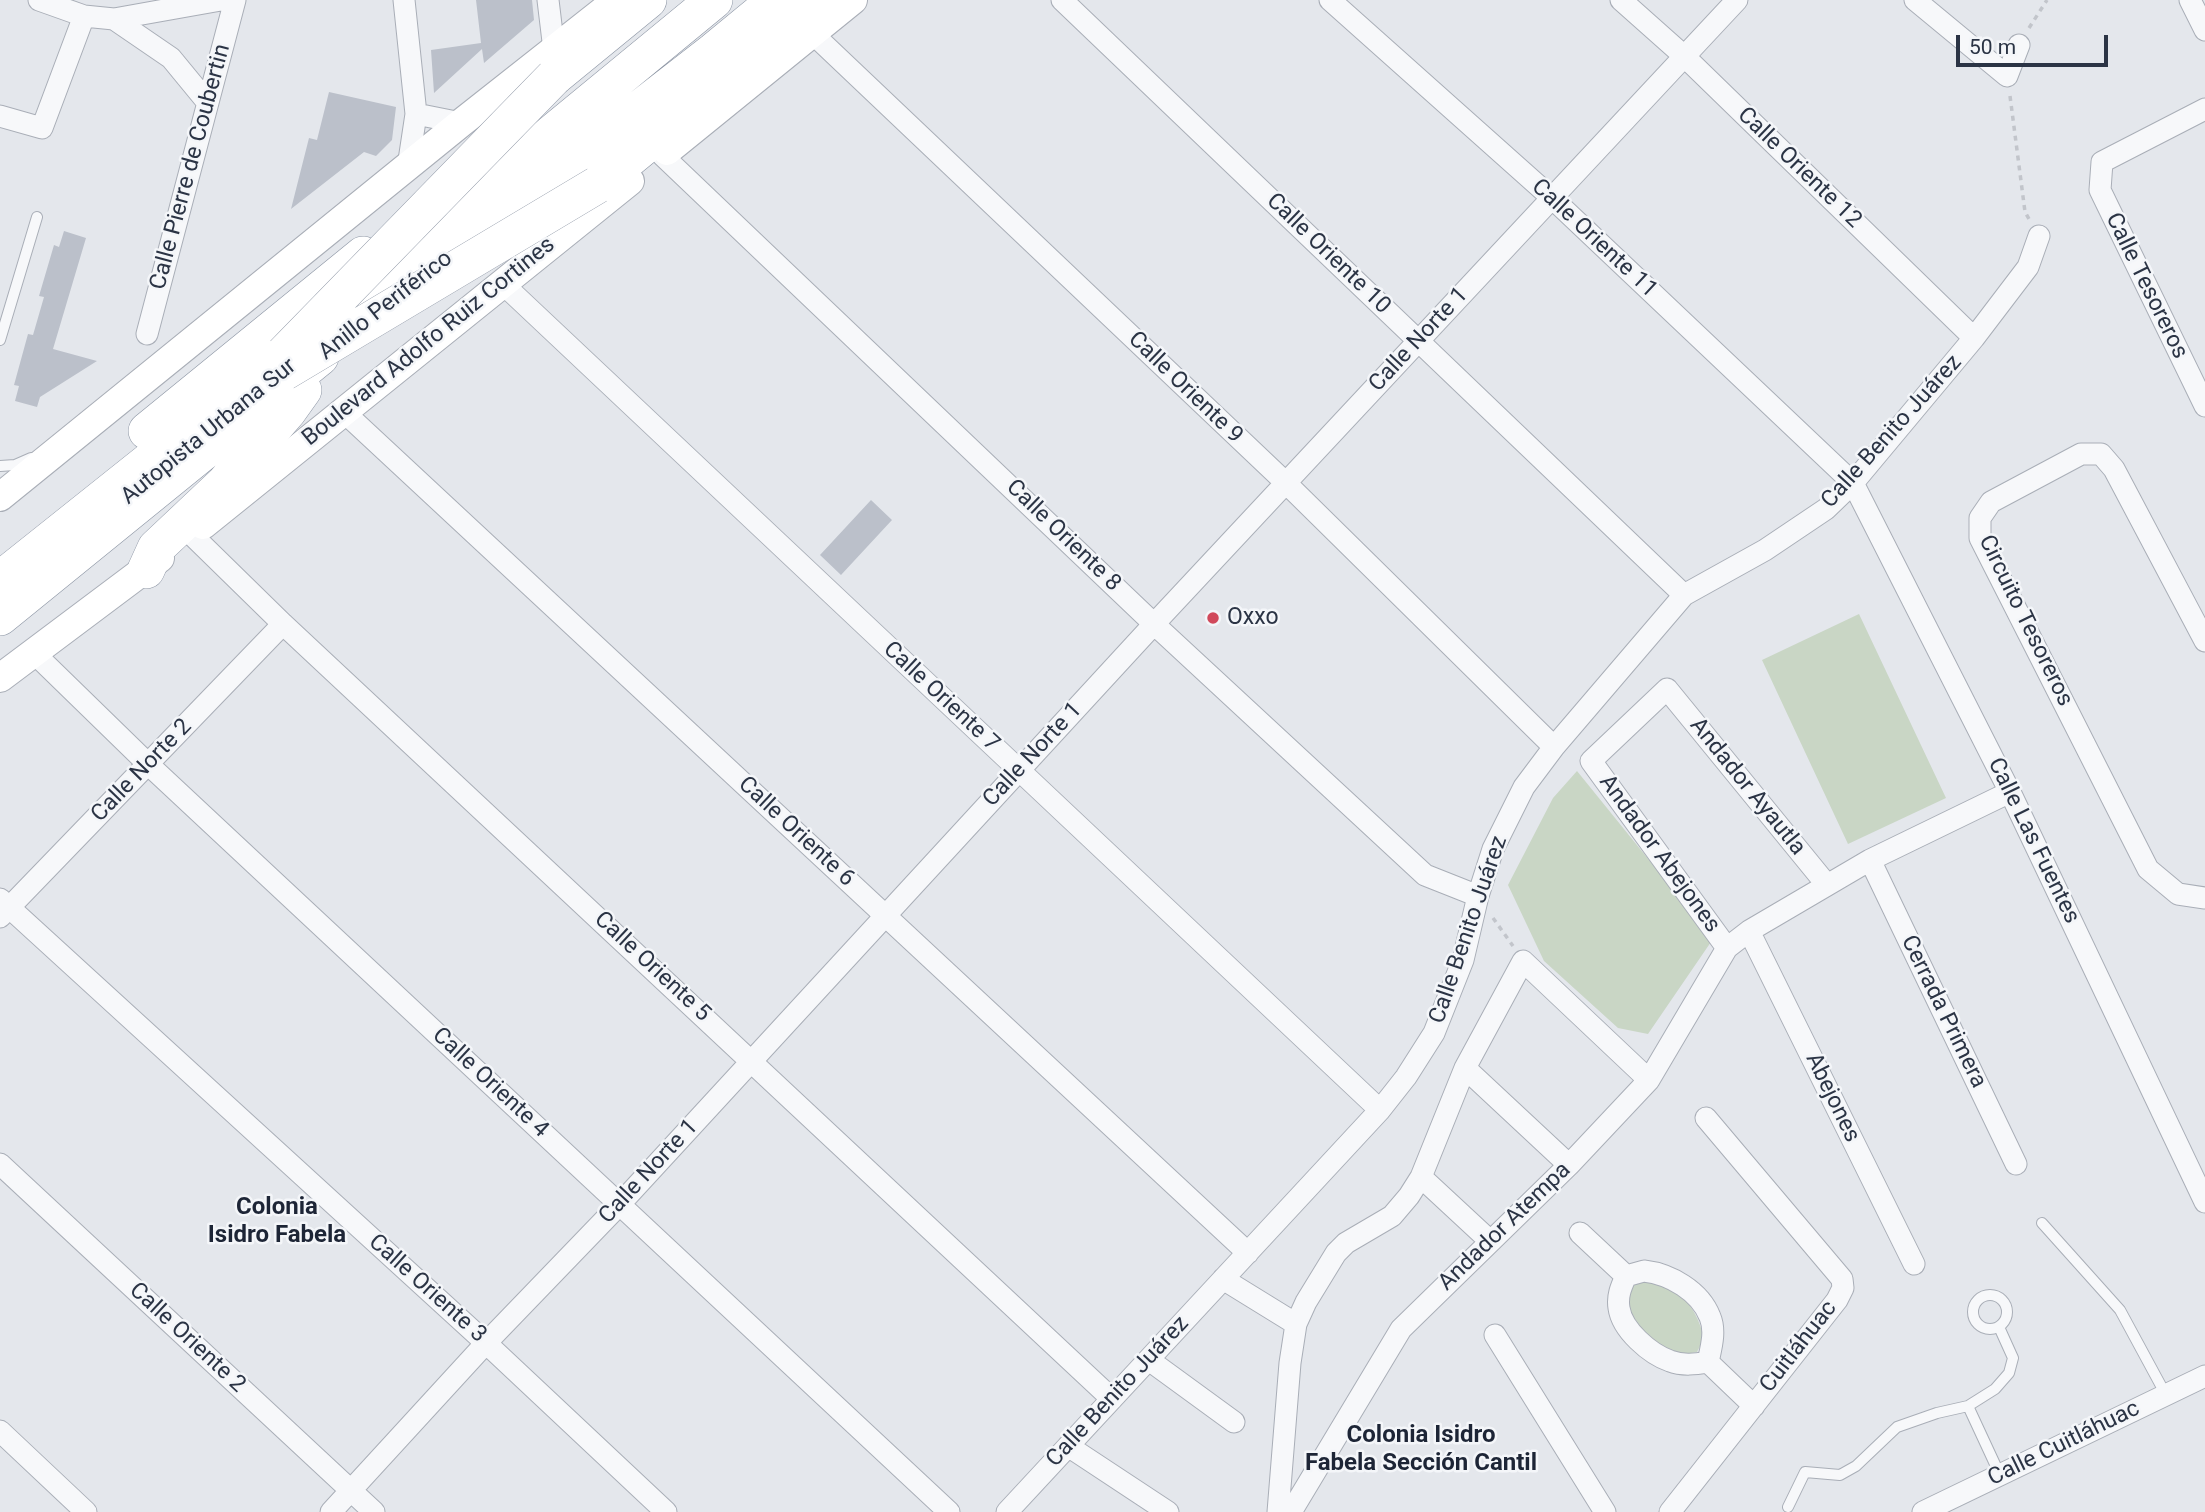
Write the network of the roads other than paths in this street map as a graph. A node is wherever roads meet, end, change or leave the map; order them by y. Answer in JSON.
{"nodes":[{"id":1,"x":39,"y":0,"type":"edge"},
{"id":2,"x":221,"y":0,"type":"edge"},
{"id":3,"x":235,"y":0,"type":"edge"},
{"id":4,"x":404,"y":0,"type":"edge"},
{"id":5,"x":548,"y":0,"type":"edge"},
{"id":6,"x":617,"y":0,"type":"edge"},
{"id":7,"x":648,"y":0,"type":"edge"},
{"id":8,"x":664,"y":0,"type":"edge"},
{"id":9,"x":675,"y":0,"type":"edge"},
{"id":10,"x":714,"y":0,"type":"edge"},
{"id":11,"x":745,"y":0,"type":"edge"},
{"id":12,"x":776,"y":0,"type":"edge"},
{"id":13,"x":853,"y":0,"type":"edge"},
{"id":14,"x":1062,"y":0,"type":"edge"},
{"id":15,"x":1330,"y":0,"type":"edge"},
{"id":16,"x":1621,"y":0,"type":"edge"},
{"id":17,"x":1737,"y":0,"type":"edge"},
{"id":18,"x":1916,"y":0,"type":"edge"},
{"id":19,"x":2190,"y":0,"type":"edge"},
{"id":20,"x":84,"y":16,"type":"junction"},
{"id":21,"x":817,"y":17,"type":"edge"},
{"id":22,"x":114,"y":19,"type":"junction"},
{"id":23,"x":2205,"y":30,"type":"edge"},
{"id":24,"x":632,"y":35,"type":"junction"},
{"id":25,"x":2019,"y":45,"type":"road end"},
{"id":26,"x":554,"y":50,"type":"junction"},
{"id":27,"x":1684,"y":56,"type":"junction"},
{"id":28,"x":208,"y":103,"type":"junction"},
{"id":29,"x":2205,"y":109,"type":"edge"},
{"id":30,"x":416,"y":114,"type":"junction"},
{"id":31,"x":0,"y":117,"type":"edge"},
{"id":32,"x":461,"y":123,"type":"junction"},
{"id":33,"x":663,"y":155,"type":"junction"},
{"id":34,"x":408,"y":167,"type":"junction"},
{"id":35,"x":1552,"y":198,"type":"junction"},
{"id":36,"x":37,"y":217,"type":"dead end"},
{"id":37,"x":2039,"y":236,"type":"road end"},
{"id":38,"x":502,"y":283,"type":"junction"},
{"id":39,"x":147,"y":334,"type":"dead end"},
{"id":40,"x":1974,"y":338,"type":"junction"},
{"id":41,"x":0,"y":341,"type":"edge"},
{"id":42,"x":1418,"y":341,"type":"junction"},
{"id":43,"x":334,"y":346,"type":"junction"},
{"id":44,"x":284,"y":363,"type":"junction"},
{"id":45,"x":2205,"y":406,"type":"edge"},
{"id":46,"x":344,"y":412,"type":"junction"},
{"id":47,"x":68,"y":442,"type":"junction"},
{"id":48,"x":0,"y":466,"type":"edge"},
{"id":49,"x":1286,"y":483,"type":"junction"},
{"id":50,"x":1853,"y":483,"type":"junction"},
{"id":51,"x":0,"y":497,"type":"edge"},
{"id":52,"x":191,"y":534,"type":"junction"},
{"id":53,"x":0,"y":551,"type":"edge"},
{"id":54,"x":145,"y":570,"type":"junction"},
{"id":55,"x":0,"y":580,"type":"edge"},
{"id":56,"x":1684,"y":595,"type":"junction"},
{"id":57,"x":0,"y":600,"type":"edge"},
{"id":58,"x":0,"y":617,"type":"edge"},
{"id":59,"x":283,"y":624,"type":"junction"},
{"id":60,"x":1154,"y":624,"type":"junction"},
{"id":61,"x":2205,"y":640,"type":"edge"},
{"id":62,"x":33,"y":652,"type":"junction"},
{"id":63,"x":0,"y":678,"type":"edge"},
{"id":64,"x":1667,"y":689,"type":"joint"},
{"id":65,"x":1554,"y":747,"type":"junction"},
{"id":66,"x":149,"y":765,"type":"junction"},
{"id":67,"x":1019,"y":771,"type":"junction"},
{"id":68,"x":2010,"y":792,"type":"junction"},
{"id":69,"x":1870,"y":860,"type":"junction"},
{"id":70,"x":1827,"y":885,"type":"junction"},
{"id":71,"x":1478,"y":897,"type":"junction"},
{"id":72,"x":2205,"y":898,"type":"edge"},
{"id":73,"x":3,"y":907,"type":"edge"},
{"id":74,"x":886,"y":915,"type":"junction"},
{"id":75,"x":1749,"y":932,"type":"junction"},
{"id":76,"x":1727,"y":948,"type":"junction"},
{"id":77,"x":752,"y":1061,"type":"junction"},
{"id":78,"x":1465,"y":1068,"type":"junction"},
{"id":79,"x":1649,"y":1080,"type":"junction"},
{"id":80,"x":1380,"y":1110,"type":"junction"},
{"id":81,"x":1706,"y":1118,"type":"dead end"},
{"id":82,"x":0,"y":1164,"type":"edge"},
{"id":83,"x":2015,"y":1164,"type":"dead end"},
{"id":84,"x":1569,"y":1165,"type":"junction"},
{"id":85,"x":1421,"y":1177,"type":"junction"},
{"id":86,"x":2205,"y":1202,"type":"edge"},
{"id":87,"x":620,"y":1204,"type":"junction"},
{"id":88,"x":2042,"y":1223,"type":"dead end"},
{"id":89,"x":1580,"y":1233,"type":"dead end"},
{"id":90,"x":1490,"y":1241,"type":"junction"},
{"id":91,"x":1248,"y":1253,"type":"junction"},
{"id":92,"x":1914,"y":1264,"type":"dead end"},
{"id":93,"x":1626,"y":1276,"type":"junction"},
{"id":94,"x":1223,"y":1279,"type":"junction"},
{"id":95,"x":1296,"y":1324,"type":"junction"},
{"id":96,"x":1998,"y":1327,"type":"dead end"},
{"id":97,"x":1495,"y":1335,"type":"dead end"},
{"id":98,"x":486,"y":1343,"type":"junction"},
{"id":99,"x":1149,"y":1360,"type":"junction"},
{"id":100,"x":1708,"y":1362,"type":"junction"},
{"id":101,"x":2205,"y":1376,"type":"edge"},
{"id":102,"x":2166,"y":1395,"type":"junction"},
{"id":103,"x":1112,"y":1399,"type":"junction"},
{"id":104,"x":1754,"y":1406,"type":"junction"},
{"id":105,"x":1968,"y":1406,"type":"junction"},
{"id":106,"x":1234,"y":1422,"type":"dead end"},
{"id":107,"x":0,"y":1431,"type":"edge"},
{"id":108,"x":1068,"y":1446,"type":"junction"},
{"id":109,"x":2000,"y":1475,"type":"junction"},
{"id":110,"x":351,"y":1491,"type":"junction"},
{"id":111,"x":1788,"y":1507,"type":"dead end"},
{"id":112,"x":86,"y":1512,"type":"edge"},
{"id":113,"x":331,"y":1512,"type":"edge"},
{"id":114,"x":374,"y":1512,"type":"edge"},
{"id":115,"x":666,"y":1512,"type":"edge"},
{"id":116,"x":949,"y":1512,"type":"edge"},
{"id":117,"x":1007,"y":1512,"type":"edge"},
{"id":118,"x":1168,"y":1512,"type":"edge"},
{"id":119,"x":1278,"y":1512,"type":"edge"},
{"id":120,"x":1290,"y":1512,"type":"edge"},
{"id":121,"x":1605,"y":1512,"type":"edge"},
{"id":122,"x":1670,"y":1512,"type":"edge"},
{"id":123,"x":1923,"y":1512,"type":"edge"}],
"edges":[{"from":1,"to":20,"type":"street"},
{"from":2,"to":22,"type":"street"},
{"from":3,"to":28,"type":"street","name":"Calle Pierre de Coubertin"},
{"from":4,"to":30,"type":"street"},
{"from":5,"to":26,"type":"street"},
{"from":6,"to":26,"type":"main road"},
{"from":7,"to":44,"type":"highway","bridge":true},
{"from":8,"to":24,"type":"highway"},
{"from":9,"to":24,"type":"highway"},
{"from":10,"to":44,"type":"highway","name":"Autopista Urbana Sur","bridge":true},
{"from":11,"to":44,"type":"highway","name":"Autopista Urbana Sur","bridge":true},
{"from":12,"to":43,"type":"highway","name":"Anillo Periférico"},
{"from":13,"to":21,"type":"main road","name":"Boulevard Adolfo Ruiz Cortines"},
{"from":14,"to":42,"type":"street","name":"Calle Oriente 10"},
{"from":15,"to":35,"type":"street","name":"Calle Oriente 11"},
{"from":16,"to":27,"type":"street","name":"Calle Oriente 12"},
{"from":17,"to":27,"type":"street","name":"Calle Norte 1"},
{"from":18,"to":25,"type":"street"},
{"from":19,"to":23,"type":"street"},
{"from":20,"to":22,"type":"street"},
{"from":20,"to":31,"type":"street"},
{"from":21,"to":33,"type":"main road","name":"Boulevard Adolfo Ruiz Cortines"},
{"from":21,"to":44,"type":"highway","bridge":true},
{"from":21,"to":49,"type":"street","name":"Calle Oriente 9"},
{"from":22,"to":28,"type":"street"},
{"from":24,"to":53,"type":"highway"},
{"from":26,"to":32,"type":"main road"},
{"from":27,"to":35,"type":"street","name":"Calle Norte 1"},
{"from":27,"to":40,"type":"street","name":"Calle Oriente 12"},
{"from":28,"to":39,"type":"street","name":"Calle Pierre de Coubertin"},
{"from":29,"to":45,"type":"street","name":"Calle Tesoreros"},
{"from":30,"to":32,"type":"street"},
{"from":30,"to":34,"type":"street"},
{"from":32,"to":34,"type":"main road"},
{"from":33,"to":38,"type":"main road","name":"Boulevard Adolfo Ruiz Cortines"},
{"from":33,"to":60,"type":"street","name":"Calle Oriente 8"},
{"from":34,"to":47,"type":"main road"},
{"from":35,"to":42,"type":"street","name":"Calle Norte 1"},
{"from":35,"to":50,"type":"street","name":"Calle Oriente 11"},
{"from":36,"to":41,"type":"lane"},
{"from":37,"to":40,"type":"street","name":"Calle Benito Juárez"},
{"from":38,"to":46,"type":"main road","name":"Boulevard Adolfo Ruiz Cortines"},
{"from":38,"to":67,"type":"street","name":"Calle Oriente 7"},
{"from":40,"to":50,"type":"street","name":"Calle Benito Juárez"},
{"from":42,"to":49,"type":"street","name":"Calle Norte 1"},
{"from":42,"to":56,"type":"street","name":"Calle Oriente 10"},
{"from":43,"to":54,"type":"highway"},
{"from":43,"to":58,"type":"highway","name":"Anillo Periférico"},
{"from":44,"to":55,"type":"highway","name":"Autopista Urbana Sur"},
{"from":44,"to":57,"type":"highway","name":"Autopista Urbana Sur"},
{"from":46,"to":52,"type":"main road","name":"Boulevard Adolfo Ruiz Cortines"},
{"from":46,"to":74,"type":"street","name":"Calle Oriente 6"},
{"from":47,"to":48,"type":"lane"},
{"from":47,"to":51,"type":"main road"},
{"from":49,"to":60,"type":"street","name":"Calle Norte 1"},
{"from":49,"to":65,"type":"street","name":"Calle Oriente 9"},
{"from":50,"to":56,"type":"street","name":"Calle Benito Juárez"},
{"from":50,"to":68,"type":"street","name":"Calle Las Fuentes"},
{"from":52,"to":54,"type":"main road","name":"Boulevard Adolfo Ruiz Cortines"},
{"from":52,"to":59,"type":"street","name":"Calle Oriente 5"},
{"from":54,"to":62,"type":"main road","name":"Boulevard Adolfo Ruiz Cortines"},
{"from":56,"to":65,"type":"street","name":"Calle Benito Juárez"},
{"from":59,"to":66,"type":"street","name":"Calle Norte 2"},
{"from":59,"to":77,"type":"street","name":"Calle Oriente 5"},
{"from":60,"to":67,"type":"street","name":"Calle Norte 1"},
{"from":60,"to":71,"type":"street","name":"Calle Oriente 8"},
{"from":61,"to":72,"type":"street","name":"Circuito Tesoreros"},
{"from":62,"to":63,"type":"main road","name":"Boulevard Adolfo Ruiz Cortines"},
{"from":62,"to":66,"type":"street","name":"Calle Oriente 4"},
{"from":64,"to":70,"type":"street","name":"Andador Ayautla"},
{"from":64,"to":76,"type":"street","name":"Andador Abejones"},
{"from":65,"to":71,"type":"street","name":"Calle Benito Juárez"},
{"from":66,"to":73,"type":"street","name":"Calle Norte 2"},
{"from":66,"to":87,"type":"street","name":"Calle Oriente 4"},
{"from":67,"to":74,"type":"street","name":"Calle Norte 1"},
{"from":67,"to":80,"type":"street","name":"Calle Oriente 7"},
{"from":68,"to":69,"type":"street"},
{"from":68,"to":86,"type":"street","name":"Calle Las Fuentes"},
{"from":69,"to":70,"type":"street"},
{"from":69,"to":83,"type":"street","name":"Cerrada Primera"},
{"from":70,"to":75,"type":"street"},
{"from":71,"to":80,"type":"street","name":"Calle Benito Juárez"},
{"from":73,"to":98,"type":"street","name":"Calle Oriente 3"},
{"from":74,"to":77,"type":"street","name":"Calle Norte 1"},
{"from":74,"to":91,"type":"street","name":"Calle Oriente 6"},
{"from":75,"to":76,"type":"street"},
{"from":75,"to":92,"type":"street","name":"Abejones"},
{"from":76,"to":79,"type":"street","name":"Andador Atempa"},
{"from":77,"to":87,"type":"street","name":"Calle Norte 1"},
{"from":77,"to":103,"type":"street","name":"Calle Oriente 5"},
{"from":78,"to":79,"type":"street"},
{"from":78,"to":84,"type":"street"},
{"from":78,"to":85,"type":"street"},
{"from":79,"to":84,"type":"street","name":"Andador Atempa"},
{"from":80,"to":91,"type":"street","name":"Calle Benito Juárez"},
{"from":81,"to":104,"type":"street","name":"Cuitláhuac"},
{"from":82,"to":110,"type":"street","name":"Calle Oriente 2"},
{"from":84,"to":90,"type":"street","name":"Andador Atempa"},
{"from":85,"to":90,"type":"street"},
{"from":85,"to":95,"type":"street"},
{"from":87,"to":98,"type":"street","name":"Calle Norte 1"},
{"from":87,"to":116,"type":"street","name":"Calle Oriente 4"},
{"from":88,"to":102,"type":"lane"},
{"from":89,"to":93,"type":"street"},
{"from":90,"to":120,"type":"street","name":"Andador Atempa"},
{"from":91,"to":94,"type":"street","name":"Calle Benito Juárez"},
{"from":93,"to":100,"type":"street"},
{"from":93,"to":100,"type":"street"},
{"from":94,"to":95,"type":"street"},
{"from":94,"to":99,"type":"street","name":"Calle Benito Juárez"},
{"from":95,"to":119,"type":"street"},
{"from":96,"to":105,"type":"lane"},
{"from":97,"to":121,"type":"street"},
{"from":98,"to":110,"type":"street","name":"Calle Norte 1"},
{"from":98,"to":115,"type":"street","name":"Calle Oriente 3"},
{"from":99,"to":103,"type":"street","name":"Calle Benito Juárez"},
{"from":99,"to":106,"type":"street"},
{"from":100,"to":104,"type":"street"},
{"from":101,"to":102,"type":"street","name":"Calle Cuitláhuac"},
{"from":102,"to":109,"type":"street","name":"Calle Cuitláhuac"},
{"from":103,"to":108,"type":"street","name":"Calle Benito Juárez"},
{"from":104,"to":122,"type":"street","name":"Cuitláhuac"},
{"from":105,"to":109,"type":"lane"},
{"from":105,"to":111,"type":"lane"},
{"from":107,"to":112,"type":"street"},
{"from":108,"to":117,"type":"street","name":"Calle Benito Juárez"},
{"from":108,"to":118,"type":"street"},
{"from":109,"to":123,"type":"street","name":"Calle Cuitláhuac"},
{"from":110,"to":113,"type":"street","name":"Calle Norte 1"},
{"from":110,"to":114,"type":"street","name":"Calle Oriente 2"}]}
